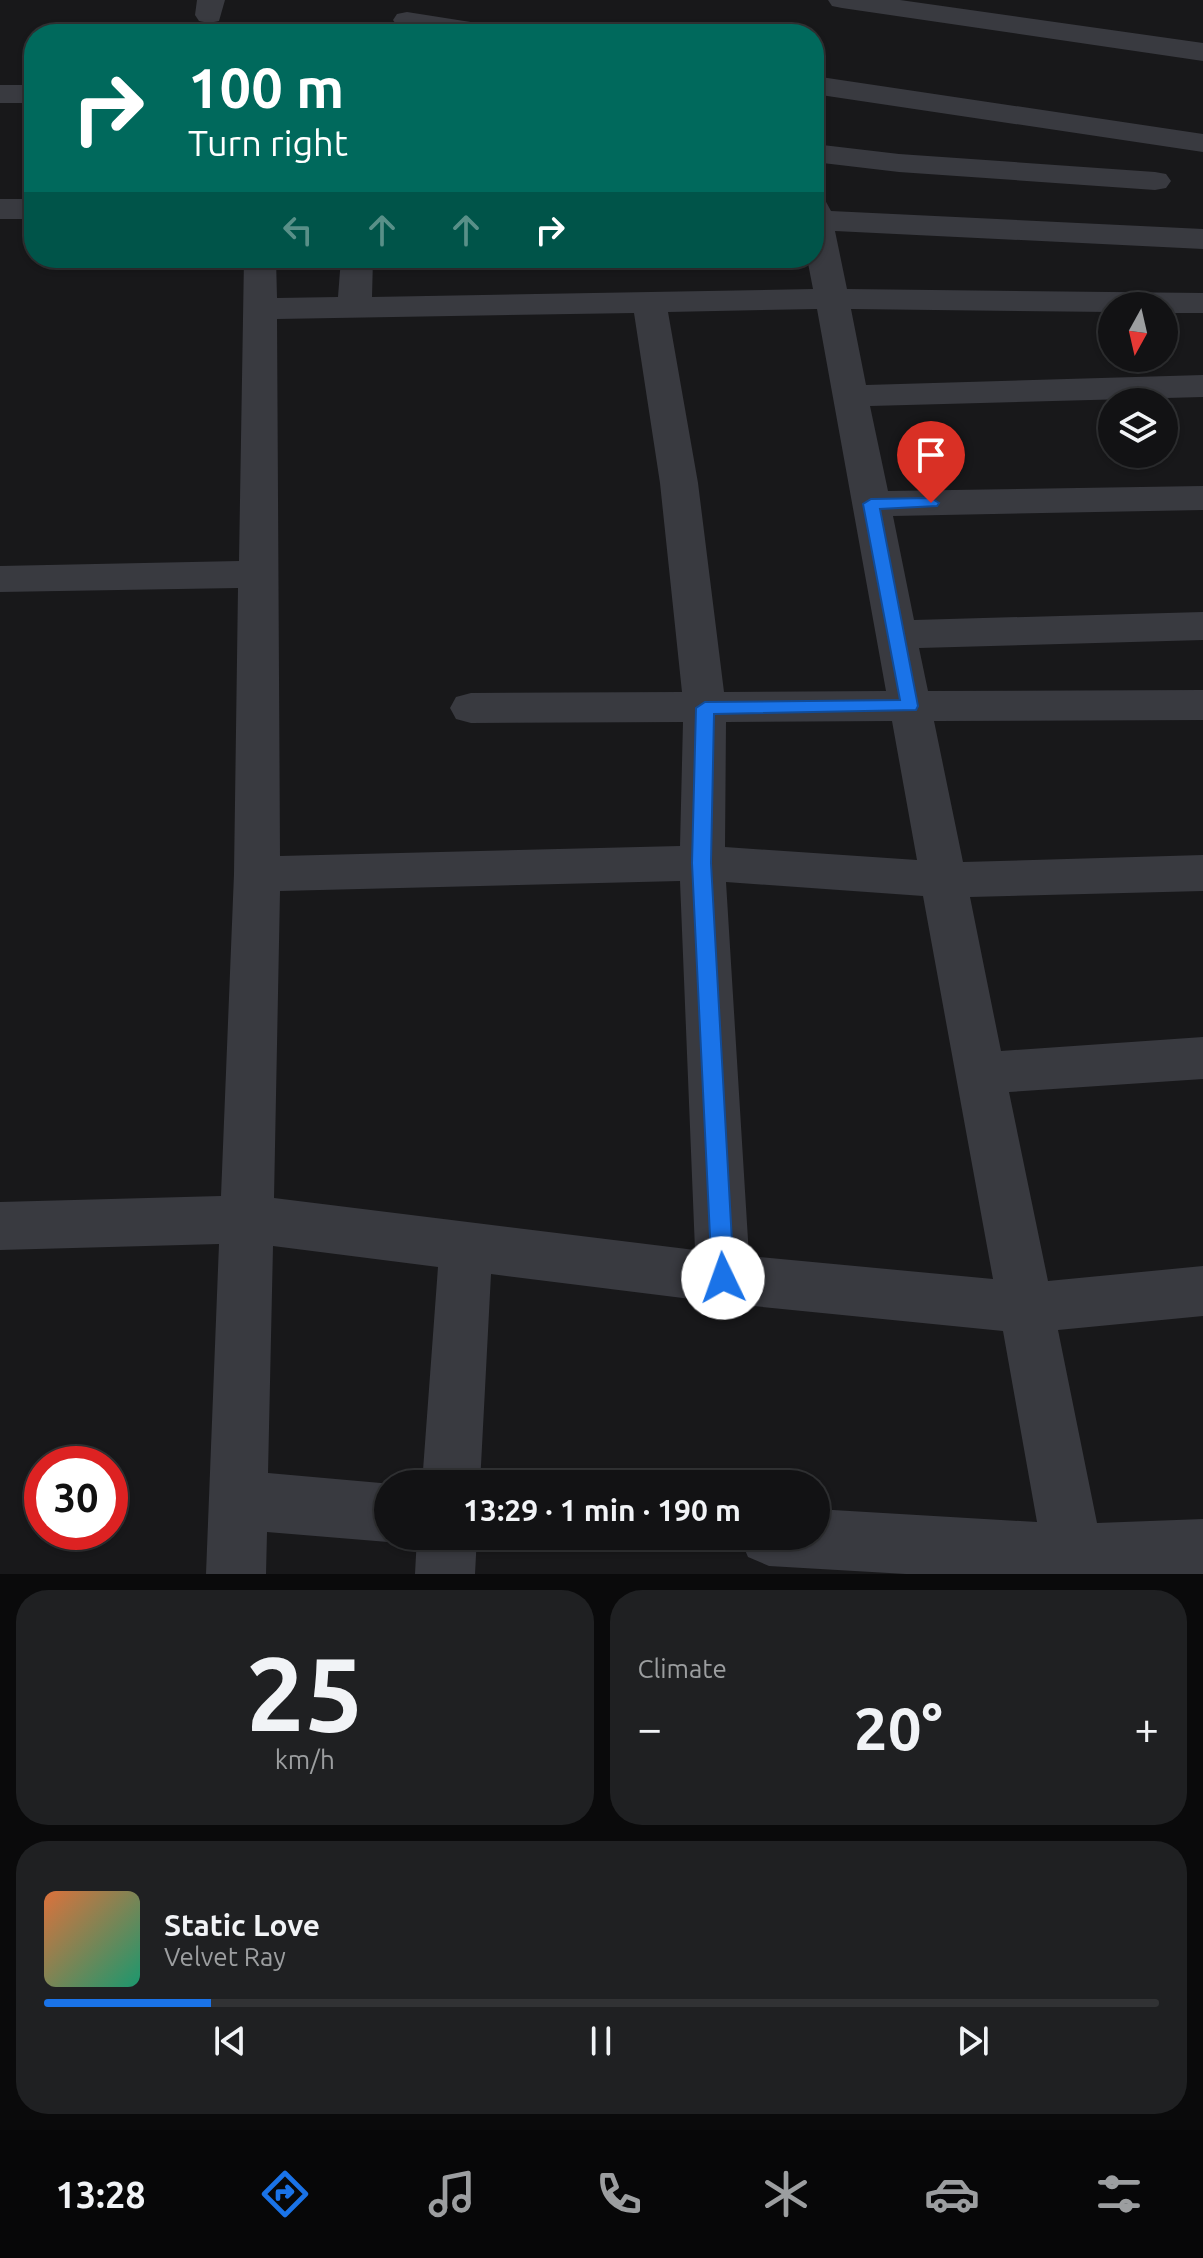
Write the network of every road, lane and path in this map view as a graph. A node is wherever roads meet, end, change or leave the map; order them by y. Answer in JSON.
{"nodes":[{"id":1,"x":842,"y":0,"type":"edge"},
{"id":2,"x":952,"y":8,"type":"edge"},
{"id":3,"x":409,"y":18,"type":"edge"},
{"id":4,"x":442,"y":24,"type":"edge"},
{"id":5,"x":1203,"y":52,"type":"edge"},
{"id":6,"x":824,"y":86,"type":"edge"},
{"id":7,"x":0,"y":94,"type":"edge"},
{"id":8,"x":24,"y":94,"type":"edge"},
{"id":9,"x":1203,"y":143,"type":"edge"},
{"id":10,"x":824,"y":154,"type":"edge"},
{"id":11,"x":1155,"y":181,"type":"dead end"},
{"id":12,"x":0,"y":209,"type":"edge"},
{"id":13,"x":24,"y":209,"type":"edge"},
{"id":14,"x":824,"y":217,"type":"edge"},
{"id":15,"x":1203,"y":239,"type":"edge"},
{"id":16,"x":824,"y":263,"type":"edge"},
{"id":17,"x":260,"y":268,"type":"edge"},
{"id":18,"x":356,"y":268,"type":"edge"},
{"id":19,"x":831,"y":299,"type":"junction"},
{"id":20,"x":649,"y":302,"type":"junction"},
{"id":21,"x":1203,"y":303,"type":"edge"},
{"id":22,"x":354,"y":307,"type":"junction"},
{"id":23,"x":258,"y":309,"type":"junction"},
{"id":24,"x":1203,"y":386,"type":"edge"},
{"id":25,"x":850,"y":396,"type":"junction"},
{"id":26,"x":1203,"y":498,"type":"edge"},
{"id":27,"x":871,"y":504,"type":"junction"},
{"id":28,"x":258,"y":574,"type":"junction"},
{"id":29,"x":0,"y":579,"type":"edge"},
{"id":30,"x":1203,"y":626,"type":"edge"},
{"id":31,"x":896,"y":635,"type":"junction"},
{"id":32,"x":1203,"y":705,"type":"edge"},
{"id":33,"x":910,"y":706,"type":"junction"},
{"id":34,"x":471,"y":708,"type":"dead end"},
{"id":35,"x":705,"y":708,"type":"junction"},
{"id":36,"x":702,"y":863,"type":"junction"},
{"id":37,"x":1203,"y":873,"type":"edge"},
{"id":38,"x":257,"y":874,"type":"junction"},
{"id":39,"x":943,"y":880,"type":"junction"},
{"id":40,"x":1203,"y":1058,"type":"edge"},
{"id":41,"x":981,"y":1073,"type":"junction"},
{"id":42,"x":247,"y":1219,"type":"junction"},
{"id":43,"x":0,"y":1226,"type":"edge"},
{"id":44,"x":466,"y":1247,"type":"junction"},
{"id":45,"x":723,"y":1278,"type":"junction"},
{"id":46,"x":1203,"y":1291,"type":"edge"},
{"id":47,"x":1026,"y":1308,"type":"junction"},
{"id":48,"x":452,"y":1470,"type":"edge"},
{"id":49,"x":238,"y":1500,"type":"junction"},
{"id":50,"x":374,"y":1511,"type":"edge"},
{"id":51,"x":830,"y":1542,"type":"edge"},
{"id":52,"x":1203,"y":1549,"type":"edge"},
{"id":53,"x":446,"y":1550,"type":"edge"},
{"id":54,"x":1075,"y":1564,"type":"edge"},
{"id":55,"x":236,"y":1574,"type":"edge"},
{"id":56,"x":445,"y":1574,"type":"edge"}],
"edges":[{"from":1,"to":2,"type":"street"},
{"from":2,"to":5,"type":"street"},
{"from":3,"to":4,"type":"street"},
{"from":6,"to":9,"type":"street"},
{"from":7,"to":8,"type":"street"},
{"from":10,"to":11,"type":"street"},
{"from":12,"to":13,"type":"street"},
{"from":14,"to":15,"type":"street"},
{"from":16,"to":19,"type":"street"},
{"from":17,"to":23,"type":"street"},
{"from":18,"to":22,"type":"street"},
{"from":19,"to":20,"type":"street"},
{"from":19,"to":21,"type":"street"},
{"from":19,"to":25,"type":"street"},
{"from":20,"to":22,"type":"street"},
{"from":20,"to":35,"type":"street"},
{"from":22,"to":23,"type":"street"},
{"from":23,"to":28,"type":"street"},
{"from":24,"to":25,"type":"street"},
{"from":25,"to":27,"type":"street"},
{"from":26,"to":27,"type":"street"},
{"from":27,"to":31,"type":"street"},
{"from":28,"to":29,"type":"street"},
{"from":28,"to":38,"type":"street"},
{"from":30,"to":31,"type":"street"},
{"from":31,"to":33,"type":"street"},
{"from":32,"to":33,"type":"street"},
{"from":33,"to":35,"type":"street"},
{"from":33,"to":39,"type":"street"},
{"from":34,"to":35,"type":"street"},
{"from":35,"to":36,"type":"street"},
{"from":36,"to":38,"type":"street"},
{"from":36,"to":39,"type":"street"},
{"from":36,"to":45,"type":"street"},
{"from":37,"to":39,"type":"street"},
{"from":38,"to":42,"type":"street"},
{"from":39,"to":41,"type":"street"},
{"from":40,"to":41,"type":"street"},
{"from":41,"to":47,"type":"street"},
{"from":42,"to":43,"type":"street"},
{"from":42,"to":44,"type":"street"},
{"from":42,"to":49,"type":"street"},
{"from":44,"to":45,"type":"street"},
{"from":44,"to":48,"type":"street"},
{"from":45,"to":47,"type":"street"},
{"from":46,"to":47,"type":"street"},
{"from":47,"to":54,"type":"street"},
{"from":49,"to":50,"type":"street"},
{"from":49,"to":55,"type":"street"},
{"from":51,"to":54,"type":"street"},
{"from":52,"to":54,"type":"street"},
{"from":53,"to":56,"type":"street"}]}
